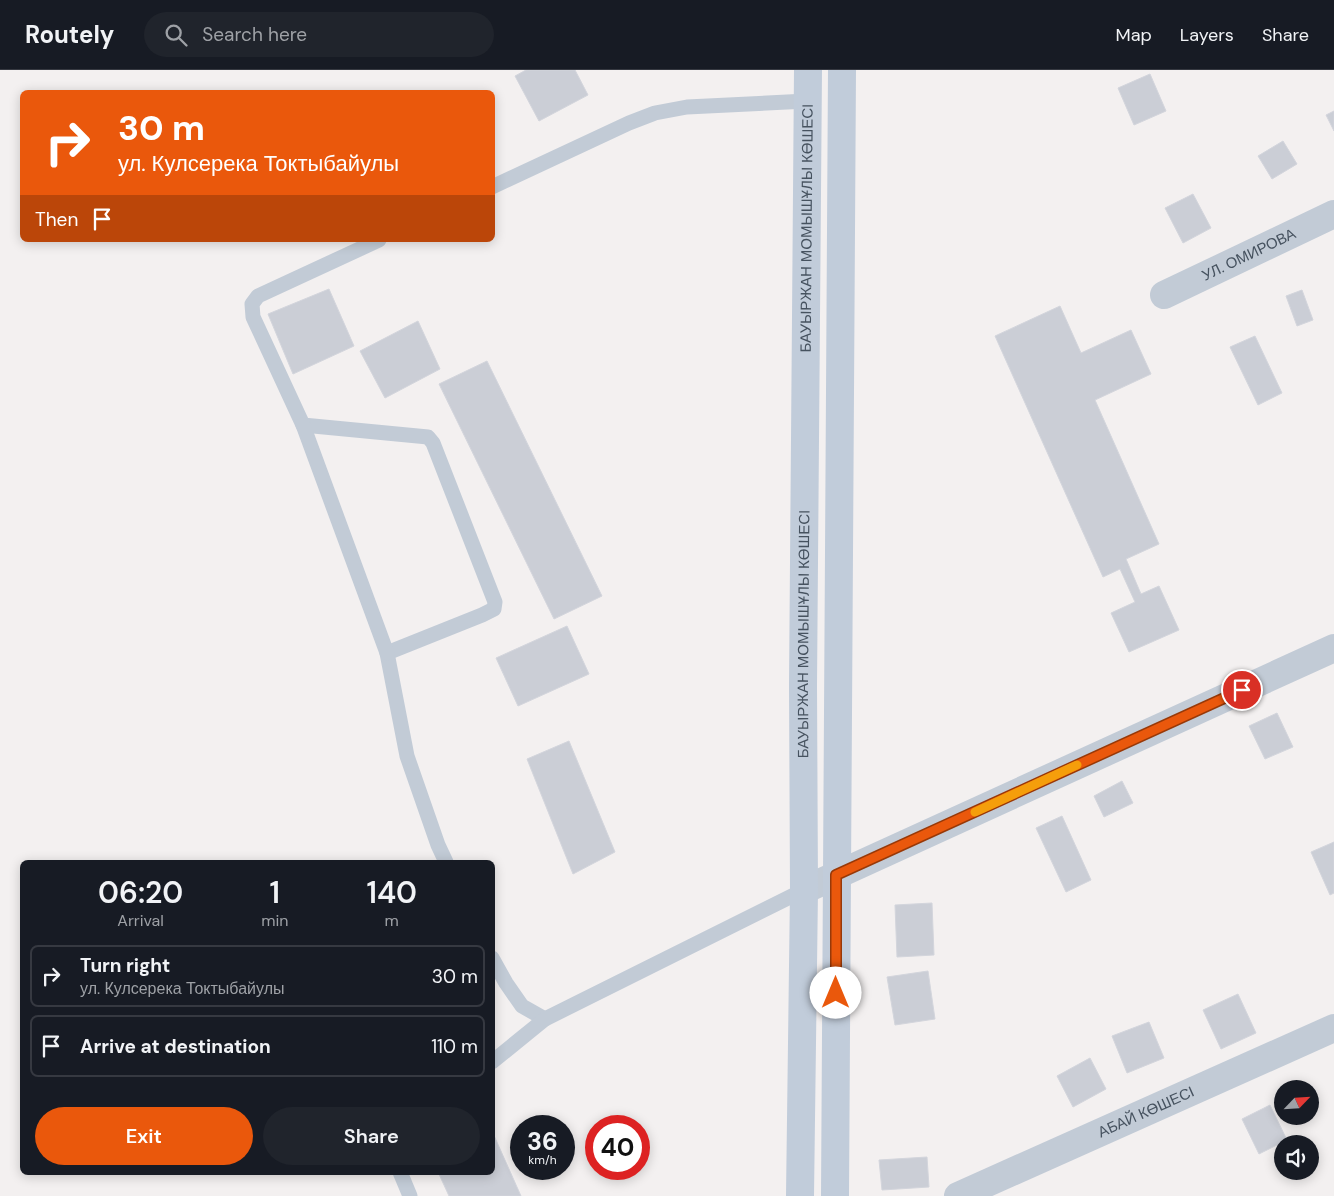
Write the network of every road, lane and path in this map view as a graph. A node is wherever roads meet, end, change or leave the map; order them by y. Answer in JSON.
{"nodes":[{"id":1,"x":808,"y":70,"type":"edge"},
{"id":2,"x":842,"y":70,"type":"edge"},
{"id":3,"x":807,"y":101,"type":"junction"},
{"id":4,"x":495,"y":186,"type":"edge"},
{"id":5,"x":1334,"y":214,"type":"edge"},
{"id":6,"x":375,"y":242,"type":"edge"},
{"id":7,"x":1164,"y":295,"type":"dead end"},
{"id":8,"x":302,"y":425,"type":"junction"},
{"id":9,"x":1333,"y":652,"type":"edge"},
{"id":10,"x":386,"y":653,"type":"junction"},
{"id":11,"x":445,"y":860,"type":"edge"},
{"id":12,"x":836,"y":875,"type":"junction"},
{"id":13,"x":804,"y":890,"type":"junction"},
{"id":14,"x":495,"y":963,"type":"edge"},
{"id":15,"x":545,"y":1019,"type":"junction"},
{"id":16,"x":1334,"y":1028,"type":"edge"},
{"id":17,"x":495,"y":1060,"type":"edge"},
{"id":18,"x":401,"y":1175,"type":"edge"},
{"id":19,"x":410,"y":1196,"type":"edge"},
{"id":20,"x":800,"y":1196,"type":"edge"},
{"id":21,"x":835,"y":1196,"type":"edge"},
{"id":22,"x":958,"y":1196,"type":"edge"}],
"edges":[{"from":1,"to":3,"type":"street","name":"БАУЫРЖАН МОМЫШҰЛЫ КӨШЕСІ"},
{"from":2,"to":12,"type":"street"},
{"from":3,"to":4,"type":"lane"},
{"from":3,"to":13,"type":"street","name":"БАУЫРЖАН МОМЫШҰЛЫ КӨШЕСІ"},
{"from":5,"to":7,"type":"street","name":"УЛ. ОМИРОВА"},
{"from":6,"to":8,"type":"lane"},
{"from":8,"to":10,"type":"lane"},
{"from":8,"to":10,"type":"lane"},
{"from":9,"to":12,"type":"street"},
{"from":10,"to":11,"type":"lane"},
{"from":12,"to":13,"type":"street"},
{"from":12,"to":21,"type":"street"},
{"from":13,"to":15,"type":"lane"},
{"from":13,"to":20,"type":"street","name":"БАУЫРЖАН МОМЫШҰЛЫ КӨШЕСІ"},
{"from":14,"to":15,"type":"lane"},
{"from":15,"to":17,"type":"lane"},
{"from":16,"to":22,"type":"street","name":"АБАЙ КӨШЕСІ"},
{"from":18,"to":19,"type":"lane"}]}
